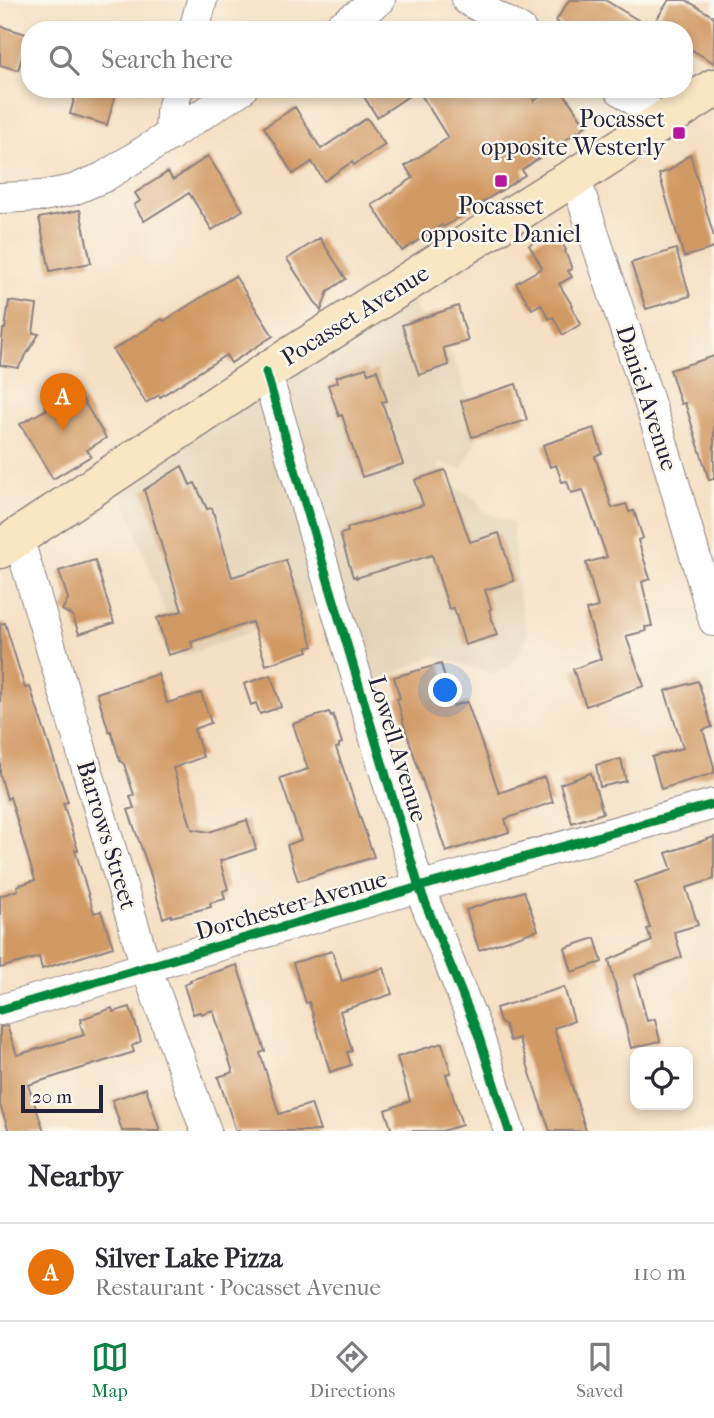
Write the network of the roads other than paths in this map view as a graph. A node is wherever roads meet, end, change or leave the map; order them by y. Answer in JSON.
{"nodes":[{"id":1,"x":202,"y":0,"type":"edge"},
{"id":2,"x":380,"y":0,"type":"edge"},
{"id":3,"x":467,"y":0,"type":"edge"},
{"id":4,"x":196,"y":21,"type":"edge"},
{"id":5,"x":348,"y":21,"type":"edge"},
{"id":6,"x":505,"y":21,"type":"edge"},
{"id":7,"x":714,"y":88,"type":"edge"},
{"id":8,"x":175,"y":98,"type":"edge"},
{"id":9,"x":228,"y":98,"type":"edge"},
{"id":10,"x":631,"y":98,"type":"edge"},
{"id":11,"x":662,"y":120,"type":"junction"},
{"id":12,"x":170,"y":136,"type":"junction"},
{"id":13,"x":575,"y":177,"type":"junction"},
{"id":14,"x":0,"y":198,"type":"edge"},
{"id":15,"x":266,"y":372,"type":"junction"},
{"id":16,"x":9,"y":543,"type":"edge"},
{"id":17,"x":714,"y":621,"type":"edge"},
{"id":18,"x":714,"y":804,"type":"edge"},
{"id":19,"x":419,"y":887,"type":"junction"},
{"id":20,"x":146,"y":967,"type":"junction"},
{"id":21,"x":0,"y":1010,"type":"edge"},
{"id":22,"x":206,"y":1131,"type":"edge"},
{"id":23,"x":509,"y":1131,"type":"edge"}],
"edges":[{"from":1,"to":4,"type":"street"},
{"from":2,"to":5,"type":"street"},
{"from":3,"to":6,"type":"street"},
{"from":7,"to":11,"type":"main road","name":"Pocasset Avenue"},
{"from":8,"to":12,"type":"street"},
{"from":9,"to":12,"type":"street"},
{"from":10,"to":11,"type":"street"},
{"from":11,"to":13,"type":"main road","name":"Pocasset Avenue"},
{"from":12,"to":14,"type":"street"},
{"from":13,"to":15,"type":"main road","name":"Pocasset Avenue"},
{"from":13,"to":17,"type":"street","name":"Daniel Avenue"},
{"from":15,"to":16,"type":"main road","name":"Pocasset Avenue"},
{"from":15,"to":19,"type":"street","name":"Lowell Avenue"},
{"from":16,"to":20,"type":"street","name":"Barrows Street"},
{"from":18,"to":19,"type":"street","name":"Dorchester Avenue"},
{"from":19,"to":20,"type":"street","name":"Dorchester Avenue"},
{"from":19,"to":23,"type":"street","name":"Lowell Avenue"},
{"from":20,"to":21,"type":"street","name":"Dorchester Avenue"},
{"from":20,"to":22,"type":"street","name":"Barrows Street"}]}
